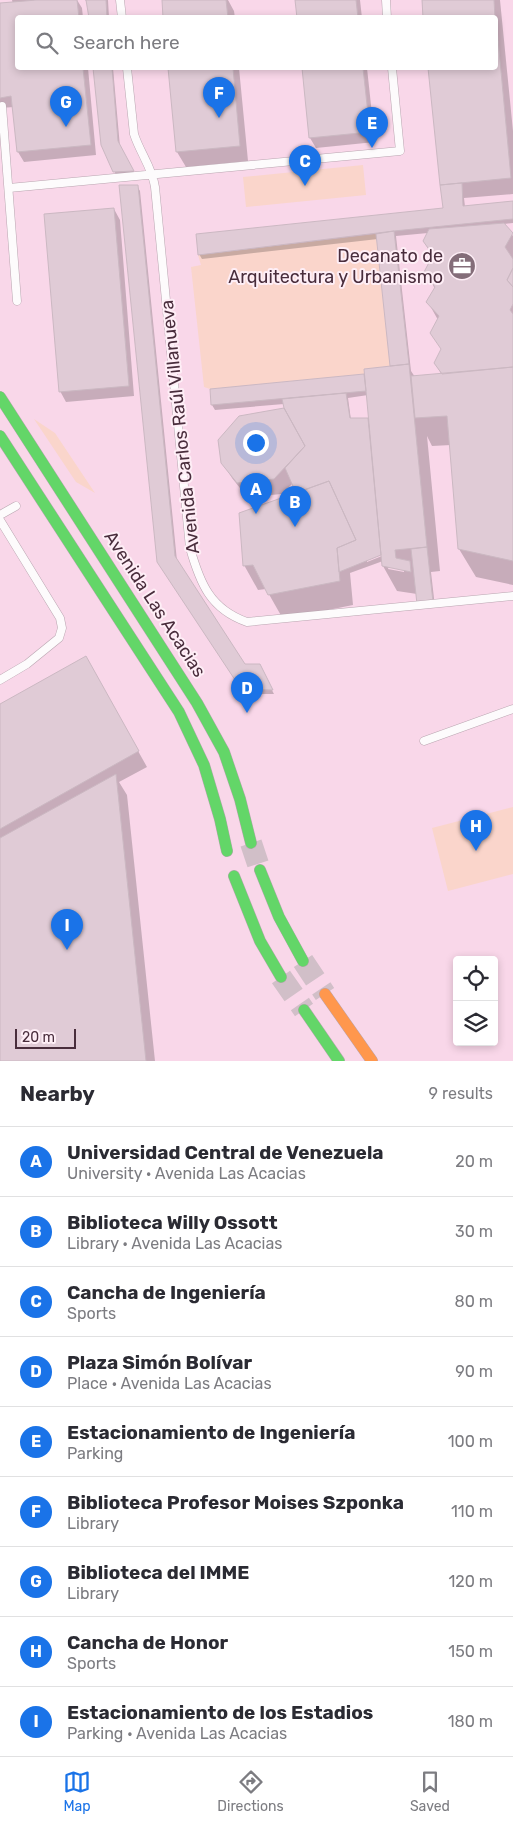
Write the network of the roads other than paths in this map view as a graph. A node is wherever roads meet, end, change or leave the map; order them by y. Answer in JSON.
{"nodes":[{"id":1,"x":120,"y":0,"type":"edge"},
{"id":2,"x":386,"y":0,"type":"edge"},
{"id":3,"x":122,"y":15,"type":"edge"},
{"id":4,"x":387,"y":15,"type":"edge"},
{"id":5,"x":127,"y":70,"type":"edge"},
{"id":6,"x":392,"y":70,"type":"edge"},
{"id":7,"x":2,"y":106,"type":"dead end"},
{"id":8,"x":154,"y":175,"type":"junction"},
{"id":9,"x":9,"y":188,"type":"junction"},
{"id":10,"x":16,"y":301,"type":"dead end"},
{"id":11,"x":0,"y":397,"type":"edge"},
{"id":12,"x":0,"y":436,"type":"edge"},
{"id":13,"x":16,"y":506,"type":"dead end"},
{"id":14,"x":0,"y":515,"type":"edge"},
{"id":15,"x":0,"y":520,"type":"edge"},
{"id":16,"x":513,"y":596,"type":"edge"},
{"id":17,"x":0,"y":680,"type":"edge"},
{"id":18,"x":513,"y":708,"type":"edge"},
{"id":19,"x":424,"y":741,"type":"dead end"},
{"id":20,"x":251,"y":843,"type":"tunnel mouth"},
{"id":21,"x":227,"y":851,"type":"dead end"},
{"id":22,"x":260,"y":870,"type":"tunnel mouth"},
{"id":23,"x":234,"y":876,"type":"dead end"},
{"id":24,"x":303,"y":960,"type":"tunnel mouth"},
{"id":25,"x":281,"y":977,"type":"tunnel mouth"},
{"id":26,"x":326,"y":994,"type":"tunnel mouth"},
{"id":27,"x":304,"y":1010,"type":"tunnel mouth"},
{"id":28,"x":339,"y":1061,"type":"edge"},
{"id":29,"x":372,"y":1061,"type":"edge"}],
"edges":[{"from":1,"to":3,"type":"lane"},
{"from":2,"to":4,"type":"lane"},
{"from":5,"to":8,"type":"lane","name":"Avenida Carlos Raúl Villanueva"},
{"from":6,"to":8,"type":"lane"},
{"from":7,"to":9,"type":"lane"},
{"from":8,"to":9,"type":"lane"},
{"from":8,"to":16,"type":"lane","name":"Avenida Carlos Raúl Villanueva"},
{"from":9,"to":10,"type":"lane"},
{"from":11,"to":20,"type":"main road","name":"Avenida Las Acacias"},
{"from":12,"to":21,"type":"main road"},
{"from":13,"to":14,"type":"lane"},
{"from":15,"to":17,"type":"lane"},
{"from":18,"to":19,"type":"lane"},
{"from":22,"to":24,"type":"main road"},
{"from":23,"to":25,"type":"main road"},
{"from":26,"to":29,"type":"main road"},
{"from":27,"to":28,"type":"main road"}]}
